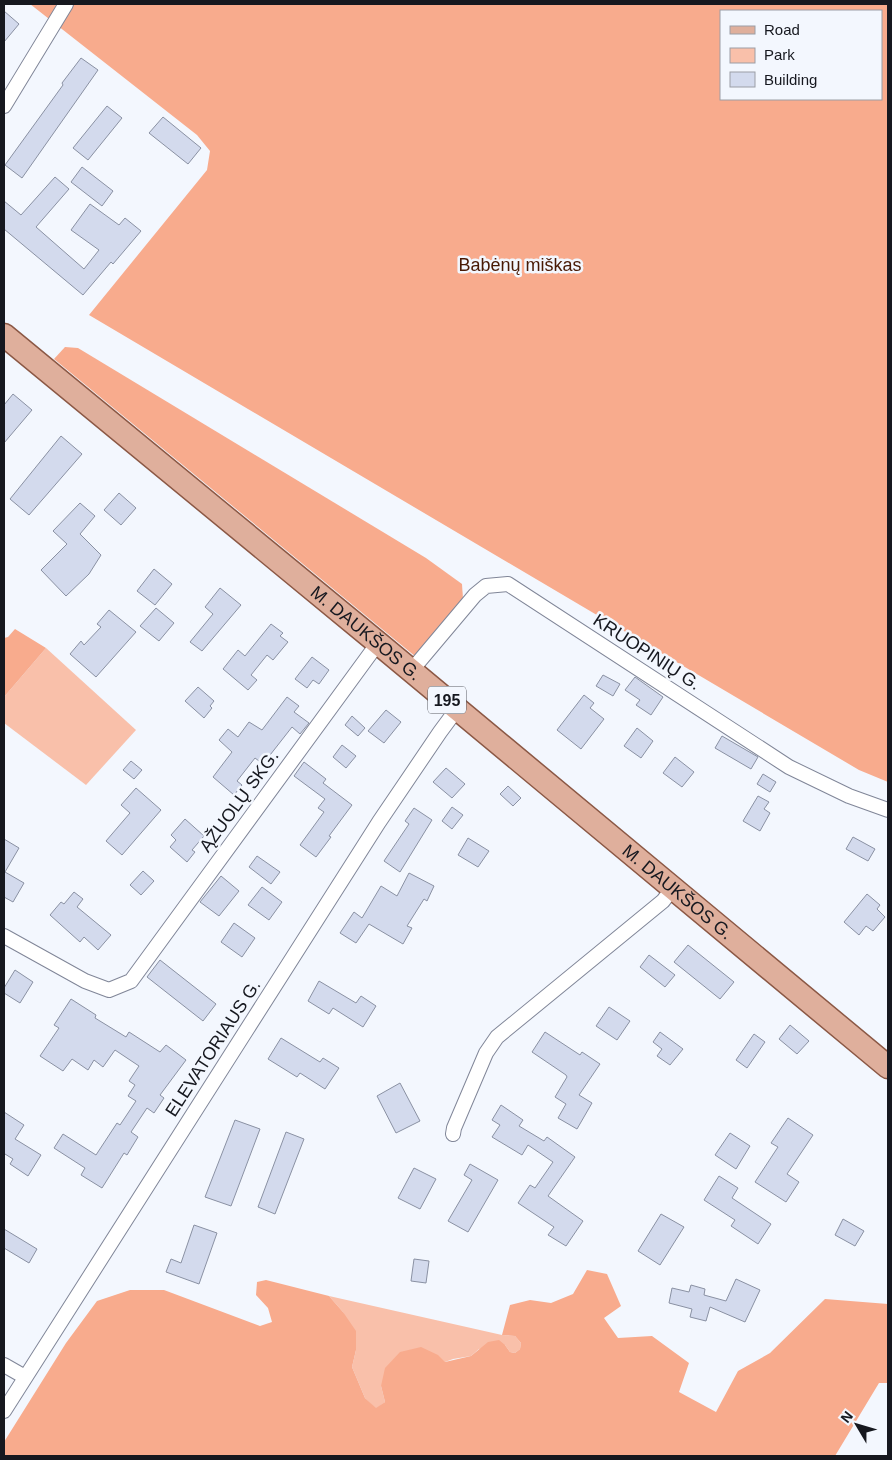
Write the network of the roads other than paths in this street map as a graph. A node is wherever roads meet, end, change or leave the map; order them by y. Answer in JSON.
{"nodes":[{"id":1,"x":66,"y":4,"type":"edge"},
{"id":2,"x":4,"y":106,"type":"edge"},
{"id":3,"x":4,"y":335,"type":"edge"},
{"id":4,"x":378,"y":643,"type":"junction"},
{"id":5,"x":410,"y":671,"type":"junction"},
{"id":6,"x":457,"y":709,"type":"junction"},
{"id":7,"x":888,"y":810,"type":"edge"},
{"id":8,"x":673,"y":888,"type":"junction"},
{"id":9,"x":4,"y":936,"type":"edge"},
{"id":10,"x":888,"y":1068,"type":"edge"},
{"id":11,"x":453,"y":1134,"type":"dead end"},
{"id":12,"x":4,"y":1365,"type":"edge"},
{"id":13,"x":25,"y":1377,"type":"junction"},
{"id":14,"x":4,"y":1411,"type":"edge"}],
"edges":[{"from":1,"to":2,"type":"street"},
{"from":3,"to":4,"type":"main road","name":"M. DAUKŠOS G.","number":"195"},
{"from":4,"to":5,"type":"main road","name":"M. DAUKŠOS G.","number":"195"},
{"from":4,"to":9,"type":"street","name":"ĄŽUOLŲ SKG."},
{"from":5,"to":6,"type":"main road","name":"M. DAUKŠOS G.","number":"195"},
{"from":5,"to":7,"type":"street","name":"KRUOPINIŲ G."},
{"from":6,"to":8,"type":"main road","name":"M. DAUKŠOS G.","number":"195"},
{"from":6,"to":13,"type":"street","name":"ELEVATORIAUS G."},
{"from":8,"to":10,"type":"main road","name":"M. DAUKŠOS G.","number":"195"},
{"from":8,"to":11,"type":"street"},
{"from":12,"to":13,"type":"street"},
{"from":13,"to":14,"type":"street","name":"ELEVATORIAUS G."}]}
